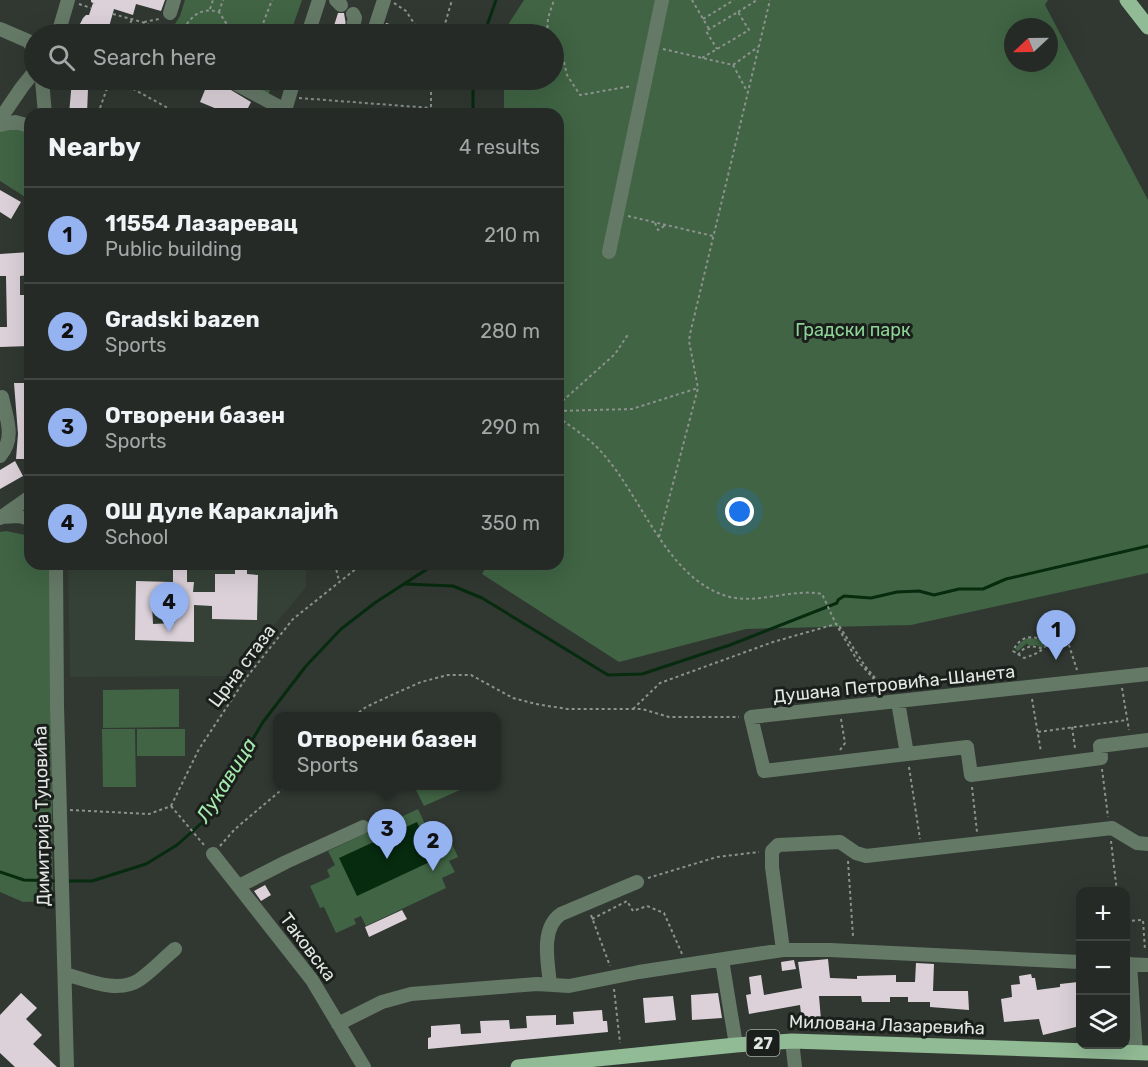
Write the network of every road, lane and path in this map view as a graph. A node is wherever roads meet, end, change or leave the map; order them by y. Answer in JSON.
{"nodes":[{"id":1,"x":68,"y":0,"type":"edge"},
{"id":2,"x":213,"y":0,"type":"edge"},
{"id":3,"x":223,"y":0,"type":"edge"},
{"id":4,"x":272,"y":0,"type":"edge"},
{"id":5,"x":319,"y":0,"type":"edge"},
{"id":6,"x":384,"y":0,"type":"edge"},
{"id":7,"x":390,"y":0,"type":"edge"},
{"id":8,"x":452,"y":0,"type":"edge"},
{"id":9,"x":554,"y":0,"type":"edge"},
{"id":10,"x":662,"y":0,"type":"edge"},
{"id":11,"x":692,"y":0,"type":"edge"},
{"id":12,"x":734,"y":0,"type":"edge"},
{"id":13,"x":757,"y":0,"type":"edge"},
{"id":14,"x":768,"y":0,"type":"edge"},
{"id":15,"x":1129,"y":0,"type":"edge"},
{"id":16,"x":172,"y":7,"type":"edge"},
{"id":17,"x":210,"y":9,"type":"junction"},
{"id":18,"x":219,"y":12,"type":"junction"},
{"id":19,"x":738,"y":12,"type":"junction"},
{"id":20,"x":113,"y":14,"type":"dead end"},
{"id":21,"x":132,"y":19,"type":"junction"},
{"id":22,"x":703,"y":19,"type":"junction"},
{"id":23,"x":142,"y":22,"type":"junction"},
{"id":24,"x":61,"y":24,"type":"edge"},
{"id":25,"x":130,"y":24,"type":"edge"},
{"id":26,"x":147,"y":24,"type":"edge"},
{"id":27,"x":186,"y":24,"type":"edge"},
{"id":28,"x":227,"y":24,"type":"edge"},
{"id":29,"x":263,"y":24,"type":"edge"},
{"id":30,"x":311,"y":24,"type":"edge"},
{"id":31,"x":376,"y":24,"type":"edge"},
{"id":32,"x":414,"y":24,"type":"edge"},
{"id":33,"x":445,"y":24,"type":"edge"},
{"id":34,"x":548,"y":24,"type":"edge"},
{"id":35,"x":1148,"y":27,"type":"edge"},
{"id":36,"x":709,"y":29,"type":"junction"},
{"id":37,"x":0,"y":30,"type":"edge"},
{"id":38,"x":24,"y":39,"type":"edge"},
{"id":39,"x":651,"y":46,"type":"junction"},
{"id":40,"x":759,"y":46,"type":"junction"},
{"id":41,"x":717,"y":49,"type":"junction"},
{"id":42,"x":702,"y":58,"type":"junction"},
{"id":43,"x":564,"y":62,"type":"edge"},
{"id":44,"x":733,"y":64,"type":"junction"},
{"id":45,"x":24,"y":84,"type":"edge"},
{"id":46,"x":644,"y":84,"type":"junction"},
{"id":47,"x":43,"y":90,"type":"edge"},
{"id":48,"x":106,"y":90,"type":"edge"},
{"id":49,"x":135,"y":90,"type":"edge"},
{"id":50,"x":246,"y":90,"type":"edge"},
{"id":51,"x":291,"y":90,"type":"edge"},
{"id":52,"x":431,"y":90,"type":"edge"},
{"id":53,"x":748,"y":93,"type":"junction"},
{"id":54,"x":297,"y":98,"type":"dead end"},
{"id":55,"x":44,"y":108,"type":"edge"},
{"id":56,"x":100,"y":108,"type":"dead end"},
{"id":57,"x":168,"y":108,"type":"edge"},
{"id":58,"x":277,"y":108,"type":"edge"},
{"id":59,"x":285,"y":108,"type":"edge"},
{"id":60,"x":431,"y":108,"type":"joint"},
{"id":61,"x":0,"y":119,"type":"edge"},
{"id":62,"x":24,"y":124,"type":"edge"},
{"id":63,"x":0,"y":125,"type":"edge"},
{"id":64,"x":617,"y":213,"type":"junction"},
{"id":65,"x":654,"y":222,"type":"junction"},
{"id":66,"x":666,"y":225,"type":"junction"},
{"id":67,"x":713,"y":236,"type":"junction"},
{"id":68,"x":609,"y":252,"type":"dead end"},
{"id":69,"x":629,"y":333,"type":"dead end"},
{"id":70,"x":698,"y":388,"type":"junction"},
{"id":71,"x":2,"y":397,"type":"dead end"},
{"id":72,"x":564,"y":400,"type":"edge"},
{"id":73,"x":564,"y":411,"type":"edge"},
{"id":74,"x":564,"y":422,"type":"edge"},
{"id":75,"x":0,"y":456,"type":"edge"},
{"id":76,"x":24,"y":501,"type":"edge"},
{"id":77,"x":1,"y":517,"type":"edge"},
{"id":78,"x":24,"y":517,"type":"edge"},
{"id":79,"x":659,"y":537,"type":"junction"},
{"id":80,"x":56,"y":570,"type":"edge"},
{"id":81,"x":336,"y":570,"type":"edge"},
{"id":82,"x":354,"y":570,"type":"edge"},
{"id":83,"x":339,"y":581,"type":"junction"},
{"id":84,"x":836,"y":623,"type":"junction"},
{"id":85,"x":1067,"y":639,"type":"dead end"},
{"id":86,"x":1043,"y":649,"type":"junction"},
{"id":87,"x":1018,"y":655,"type":"junction"},
{"id":88,"x":1069,"y":672,"type":"dead end"},
{"id":89,"x":1148,"y":674,"type":"edge"},
{"id":90,"x":1121,"y":682,"type":"dead end"},
{"id":91,"x":1030,"y":693,"type":"dead end"},
{"id":92,"x":898,"y":702,"type":"junction"},
{"id":93,"x":633,"y":709,"type":"junction"},
{"id":94,"x":360,"y":712,"type":"edge"},
{"id":95,"x":840,"y":713,"type":"dead end"},
{"id":96,"x":751,"y":717,"type":"junction"},
{"id":97,"x":1127,"y":720,"type":"junction"},
{"id":98,"x":1072,"y":728,"type":"junction"},
{"id":99,"x":1038,"y":732,"type":"junction"},
{"id":100,"x":1148,"y":740,"type":"edge"},
{"id":101,"x":1131,"y":742,"type":"junction"},
{"id":102,"x":838,"y":751,"type":"dead end"},
{"id":103,"x":907,"y":754,"type":"junction"},
{"id":104,"x":1101,"y":758,"type":"junction"},
{"id":105,"x":1076,"y":761,"type":"junction"},
{"id":106,"x":1043,"y":764,"type":"junction"},
{"id":107,"x":971,"y":775,"type":"junction"},
{"id":108,"x":281,"y":790,"type":"edge"},
{"id":109,"x":171,"y":806,"type":"junction"},
{"id":110,"x":61,"y":809,"type":"junction"},
{"id":111,"x":1108,"y":817,"type":"dead end"},
{"id":112,"x":363,"y":827,"type":"dead end"},
{"id":113,"x":978,"y":835,"type":"dead end"},
{"id":114,"x":1111,"y":838,"type":"dead end"},
{"id":115,"x":920,"y":841,"type":"dead end"},
{"id":116,"x":203,"y":843,"type":"dead end"},
{"id":117,"x":1148,"y":844,"type":"edge"},
{"id":118,"x":772,"y":851,"type":"junction"},
{"id":119,"x":213,"y":854,"type":"joint"},
{"id":120,"x":849,"y":859,"type":"dead end"},
{"id":121,"x":637,"y":882,"type":"joint"},
{"id":122,"x":239,"y":886,"type":"junction"},
{"id":123,"x":1117,"y":887,"type":"edge"},
{"id":124,"x":592,"y":920,"type":"dead end"},
{"id":125,"x":1130,"y":921,"type":"edge"},
{"id":126,"x":854,"y":936,"type":"dead end"},
{"id":127,"x":175,"y":949,"type":"dead end"},
{"id":128,"x":783,"y":950,"type":"junction"},
{"id":129,"x":1145,"y":950,"type":"dead end"},
{"id":130,"x":684,"y":958,"type":"dead end"},
{"id":131,"x":722,"y":960,"type":"junction"},
{"id":132,"x":1076,"y":962,"type":"edge"},
{"id":133,"x":1130,"y":964,"type":"edge"},
{"id":134,"x":1148,"y":965,"type":"edge"},
{"id":135,"x":65,"y":975,"type":"junction"},
{"id":136,"x":1130,"y":977,"type":"edge"},
{"id":137,"x":550,"y":984,"type":"junction"},
{"id":138,"x":338,"y":1024,"type":"junction"},
{"id":139,"x":792,"y":1041,"type":"junction"},
{"id":140,"x":736,"y":1045,"type":"junction"},
{"id":141,"x":1142,"y":1053,"type":"edge"},
{"id":142,"x":67,"y":1067,"type":"edge"},
{"id":143,"x":364,"y":1067,"type":"edge"},
{"id":144,"x":518,"y":1067,"type":"edge"},
{"id":145,"x":795,"y":1067,"type":"edge"}],
"edges":[{"from":1,"to":24,"type":"street"},
{"from":2,"to":17,"type":"path"},
{"from":3,"to":18,"type":"path"},
{"from":4,"to":29,"type":"path"},
{"from":5,"to":30,"type":"street"},
{"from":6,"to":31,"type":"street"},
{"from":7,"to":32,"type":"path"},
{"from":8,"to":33,"type":"path"},
{"from":9,"to":34,"type":"path"},
{"from":10,"to":39,"type":"street"},
{"from":11,"to":22,"type":"path"},
{"from":12,"to":22,"type":"path"},
{"from":13,"to":19,"type":"path"},
{"from":14,"to":40,"type":"path"},
{"from":15,"to":35,"type":"main road"},
{"from":16,"to":23,"type":"path"},
{"from":17,"to":18,"type":"path"},
{"from":17,"to":27,"type":"path"},
{"from":18,"to":28,"type":"path"},
{"from":19,"to":36,"type":"path"},
{"from":19,"to":41,"type":"path"},
{"from":20,"to":21,"type":"path"},
{"from":21,"to":23,"type":"path"},
{"from":21,"to":25,"type":"path"},
{"from":22,"to":36,"type":"path"},
{"from":23,"to":26,"type":"path"},
{"from":36,"to":41,"type":"path"},
{"from":37,"to":38,"type":"street"},
{"from":39,"to":42,"type":"path"},
{"from":39,"to":46,"type":"street"},
{"from":40,"to":44,"type":"path"},
{"from":40,"to":53,"type":"path"},
{"from":41,"to":42,"type":"path"},
{"from":42,"to":44,"type":"path"},
{"from":43,"to":46,"type":"path"},
{"from":44,"to":53,"type":"path"},
{"from":45,"to":61,"type":"street"},
{"from":46,"to":64,"type":"street"},
{"from":47,"to":55,"type":"street"},
{"from":48,"to":56,"type":"path"},
{"from":49,"to":57,"type":"path"},
{"from":50,"to":58,"type":"street"},
{"from":51,"to":59,"type":"street"},
{"from":52,"to":60,"type":"path"},
{"from":53,"to":67,"type":"path"},
{"from":54,"to":60,"type":"path"},
{"from":62,"to":63,"type":"street"},
{"from":64,"to":65,"type":"path"},
{"from":64,"to":68,"type":"street"},
{"from":65,"to":66,"type":"path"},
{"from":65,"to":66,"type":"path"},
{"from":66,"to":67,"type":"path"},
{"from":67,"to":70,"type":"path"},
{"from":69,"to":72,"type":"path"},
{"from":70,"to":73,"type":"path"},
{"from":70,"to":79,"type":"path"},
{"from":71,"to":75,"type":"street"},
{"from":74,"to":79,"type":"path"},
{"from":76,"to":77,"type":"street"},
{"from":77,"to":78,"type":"street"},
{"from":79,"to":84,"type":"path"},
{"from":80,"to":110,"type":"street","name":"Димитрија Туцовића"},
{"from":81,"to":83,"type":"path"},
{"from":82,"to":83,"type":"path","name":"Црна стаза"},
{"from":83,"to":109,"type":"path","name":"Црна стаза"},
{"from":84,"to":92,"type":"path"},
{"from":84,"to":93,"type":"path"},
{"from":85,"to":88,"type":"path"},
{"from":86,"to":87,"type":"path"},
{"from":86,"to":87,"type":"path"},
{"from":86,"to":87,"type":"path"},
{"from":89,"to":92,"type":"street","name":"Душана Петровића-Шанета"},
{"from":90,"to":97,"type":"path"},
{"from":91,"to":99,"type":"path"},
{"from":92,"to":96,"type":"street","name":"Душана Петровића-Шанета"},
{"from":92,"to":103,"type":"street"},
{"from":93,"to":94,"type":"path"},
{"from":93,"to":96,"type":"path"},
{"from":95,"to":102,"type":"path"},
{"from":96,"to":103,"type":"street"},
{"from":97,"to":98,"type":"path"},
{"from":97,"to":101,"type":"path"},
{"from":98,"to":99,"type":"path"},
{"from":98,"to":105,"type":"path"},
{"from":99,"to":106,"type":"path"},
{"from":100,"to":101,"type":"street"},
{"from":101,"to":104,"type":"street"},
{"from":103,"to":107,"type":"street"},
{"from":103,"to":115,"type":"path"},
{"from":104,"to":105,"type":"street"},
{"from":104,"to":111,"type":"path"},
{"from":105,"to":106,"type":"street"},
{"from":106,"to":107,"type":"street"},
{"from":107,"to":113,"type":"path"},
{"from":108,"to":119,"type":"path"},
{"from":109,"to":110,"type":"path"},
{"from":109,"to":116,"type":"path"},
{"from":110,"to":135,"type":"street","name":"Димитрија Туцовића"},
{"from":112,"to":122,"type":"street"},
{"from":114,"to":123,"type":"path"},
{"from":117,"to":118,"type":"street"},
{"from":118,"to":121,"type":"path"},
{"from":118,"to":128,"type":"street"},
{"from":119,"to":122,"type":"street","name":"Таковска"},
{"from":120,"to":126,"type":"path"},
{"from":121,"to":137,"type":"street"},
{"from":122,"to":138,"type":"street","name":"Таковска"},
{"from":124,"to":130,"type":"path"},
{"from":125,"to":129,"type":"path"},
{"from":127,"to":135,"type":"street"},
{"from":128,"to":131,"type":"street"},
{"from":128,"to":132,"type":"street"},
{"from":131,"to":137,"type":"street"},
{"from":131,"to":140,"type":"street"},
{"from":133,"to":134,"type":"street"},
{"from":135,"to":142,"type":"street","name":"Димитрија Туцовића"},
{"from":136,"to":141,"type":"street"},
{"from":137,"to":138,"type":"street"},
{"from":138,"to":143,"type":"street","name":"Таковска"},
{"from":139,"to":140,"type":"main road","name":"Милована Лазаревића","number":"27"},
{"from":139,"to":141,"type":"main road","name":"Милована Лазаревића","number":"27"},
{"from":139,"to":145,"type":"street"},
{"from":140,"to":144,"type":"main road","name":"Милована Лазаревића","number":"27"}]}
